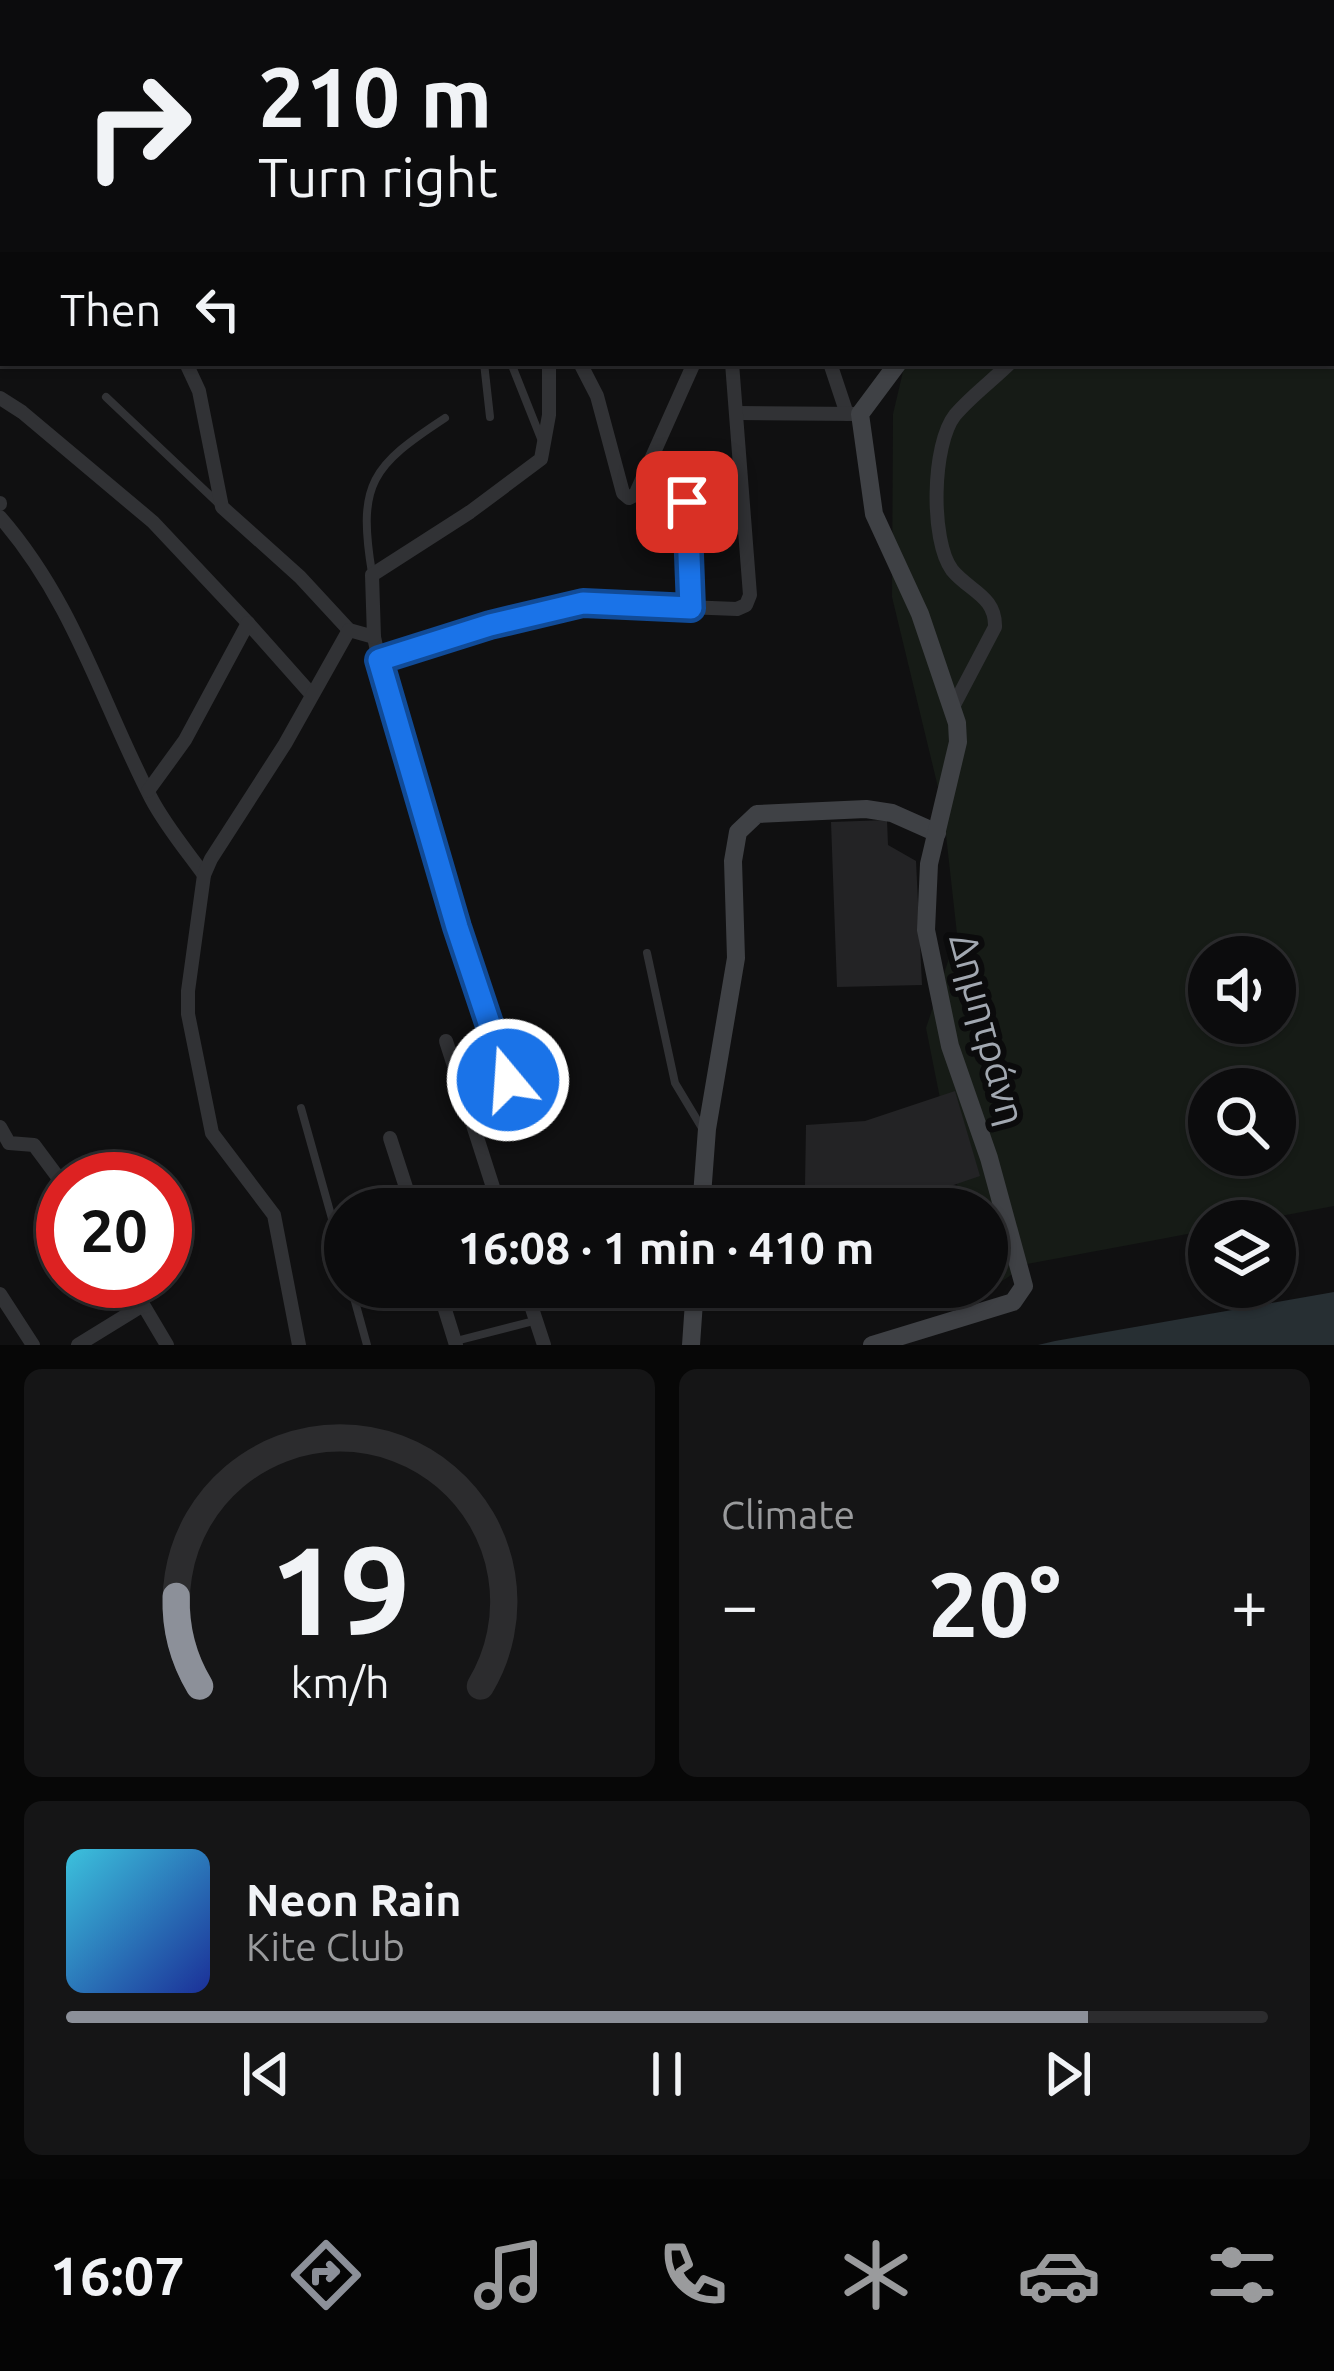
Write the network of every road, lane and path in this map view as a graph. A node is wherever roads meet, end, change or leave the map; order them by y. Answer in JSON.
{"nodes":[{"id":1,"x":187,"y":366,"type":"edge"},
{"id":2,"x":484,"y":366,"type":"edge"},
{"id":3,"x":512,"y":366,"type":"edge"},
{"id":4,"x":549,"y":366,"type":"edge"},
{"id":5,"x":582,"y":366,"type":"edge"},
{"id":6,"x":693,"y":366,"type":"edge"},
{"id":7,"x":732,"y":366,"type":"edge"},
{"id":8,"x":831,"y":366,"type":"edge"},
{"id":9,"x":895,"y":366,"type":"edge"},
{"id":10,"x":1007,"y":366,"type":"edge"},
{"id":11,"x":106,"y":397,"type":"dead end"},
{"id":12,"x":0,"y":398,"type":"edge"},
{"id":13,"x":738,"y":413,"type":"junction"},
{"id":14,"x":853,"y":414,"type":"junction"},
{"id":15,"x":490,"y":417,"type":"dead end"},
{"id":16,"x":445,"y":418,"type":"dead end"},
{"id":17,"x":545,"y":448,"type":"junction"},
{"id":18,"x":687,"y":502,"type":"dead end"},
{"id":19,"x":222,"y":507,"type":"junction"},
{"id":20,"x":0,"y":517,"type":"edge"},
{"id":21,"x":372,"y":575,"type":"junction"},
{"id":22,"x":691,"y":608,"type":"junction"},
{"id":23,"x":248,"y":623,"type":"junction"},
{"id":24,"x":349,"y":630,"type":"junction"},
{"id":25,"x":374,"y":637,"type":"junction"},
{"id":26,"x":379,"y":660,"type":"junction"},
{"id":27,"x":312,"y":695,"type":"junction"},
{"id":28,"x":954,"y":705,"type":"junction"},
{"id":29,"x":148,"y":790,"type":"junction"},
{"id":30,"x":937,"y":833,"type":"junction"},
{"id":31,"x":204,"y":875,"type":"junction"},
{"id":32,"x":647,"y":953,"type":"dead end"},
{"id":33,"x":446,"y":1041,"type":"dead end"},
{"id":34,"x":508,"y":1080,"type":"dead end"},
{"id":35,"x":301,"y":1108,"type":"dead end"},
{"id":36,"x":0,"y":1127,"type":"edge"},
{"id":37,"x":707,"y":1133,"type":"junction"},
{"id":38,"x":390,"y":1138,"type":"dead end"},
{"id":39,"x":40,"y":1152,"type":"edge"},
{"id":40,"x":406,"y":1188,"type":"edge"},
{"id":41,"x":493,"y":1188,"type":"edge"},
{"id":42,"x":703,"y":1188,"type":"edge"},
{"id":43,"x":324,"y":1190,"type":"edge"},
{"id":44,"x":0,"y":1294,"type":"edge"},
{"id":45,"x":138,"y":1308,"type":"edge"},
{"id":46,"x":145,"y":1308,"type":"edge"},
{"id":47,"x":357,"y":1308,"type":"edge"},
{"id":48,"x":444,"y":1308,"type":"edge"},
{"id":49,"x":532,"y":1308,"type":"edge"},
{"id":50,"x":694,"y":1308,"type":"edge"},
{"id":51,"x":536,"y":1321,"type":"junction"},
{"id":52,"x":455,"y":1343,"type":"edge"},
{"id":53,"x":33,"y":1345,"type":"edge"},
{"id":54,"x":78,"y":1345,"type":"edge"},
{"id":55,"x":167,"y":1345,"type":"edge"},
{"id":56,"x":298,"y":1345,"type":"edge"},
{"id":57,"x":368,"y":1345,"type":"edge"},
{"id":58,"x":544,"y":1345,"type":"edge"},
{"id":59,"x":691,"y":1345,"type":"edge"},
{"id":60,"x":872,"y":1345,"type":"edge"}],
"edges":[{"from":1,"to":19,"type":"street"},
{"from":2,"to":15,"type":"lane"},
{"from":3,"to":17,"type":"lane"},
{"from":4,"to":17,"type":"street"},
{"from":5,"to":6,"type":"street"},
{"from":7,"to":13,"type":"street"},
{"from":8,"to":14,"type":"street"},
{"from":9,"to":14,"type":"street"},
{"from":10,"to":28,"type":"street"},
{"from":11,"to":19,"type":"lane"},
{"from":12,"to":23,"type":"street"},
{"from":13,"to":14,"type":"street"},
{"from":13,"to":22,"type":"street"},
{"from":14,"to":28,"type":"street","name":"Δημητράνη"},
{"from":16,"to":21,"type":"lane"},
{"from":17,"to":21,"type":"street"},
{"from":18,"to":22,"type":"street"},
{"from":19,"to":24,"type":"street"},
{"from":20,"to":29,"type":"street"},
{"from":21,"to":25,"type":"street"},
{"from":22,"to":26,"type":"street"},
{"from":23,"to":27,"type":"street"},
{"from":23,"to":29,"type":"street"},
{"from":24,"to":25,"type":"street"},
{"from":24,"to":27,"type":"street"},
{"from":25,"to":26,"type":"street"},
{"from":26,"to":34,"type":"lane"},
{"from":27,"to":31,"type":"street"},
{"from":28,"to":30,"type":"street","name":"Δημητράνη"},
{"from":29,"to":31,"type":"street"},
{"from":30,"to":37,"type":"street"},
{"from":30,"to":60,"type":"street","name":"Δημητράνη"},
{"from":31,"to":56,"type":"street"},
{"from":32,"to":37,"type":"lane"},
{"from":33,"to":41,"type":"street"},
{"from":35,"to":43,"type":"lane"},
{"from":36,"to":39,"type":"street"},
{"from":37,"to":42,"type":"street"},
{"from":38,"to":40,"type":"street"},
{"from":44,"to":53,"type":"street"},
{"from":45,"to":54,"type":"street"},
{"from":46,"to":55,"type":"street"},
{"from":47,"to":57,"type":"lane"},
{"from":48,"to":52,"type":"street"},
{"from":49,"to":51,"type":"street"},
{"from":50,"to":59,"type":"street"},
{"from":51,"to":52,"type":"lane"},
{"from":51,"to":58,"type":"street"}]}
